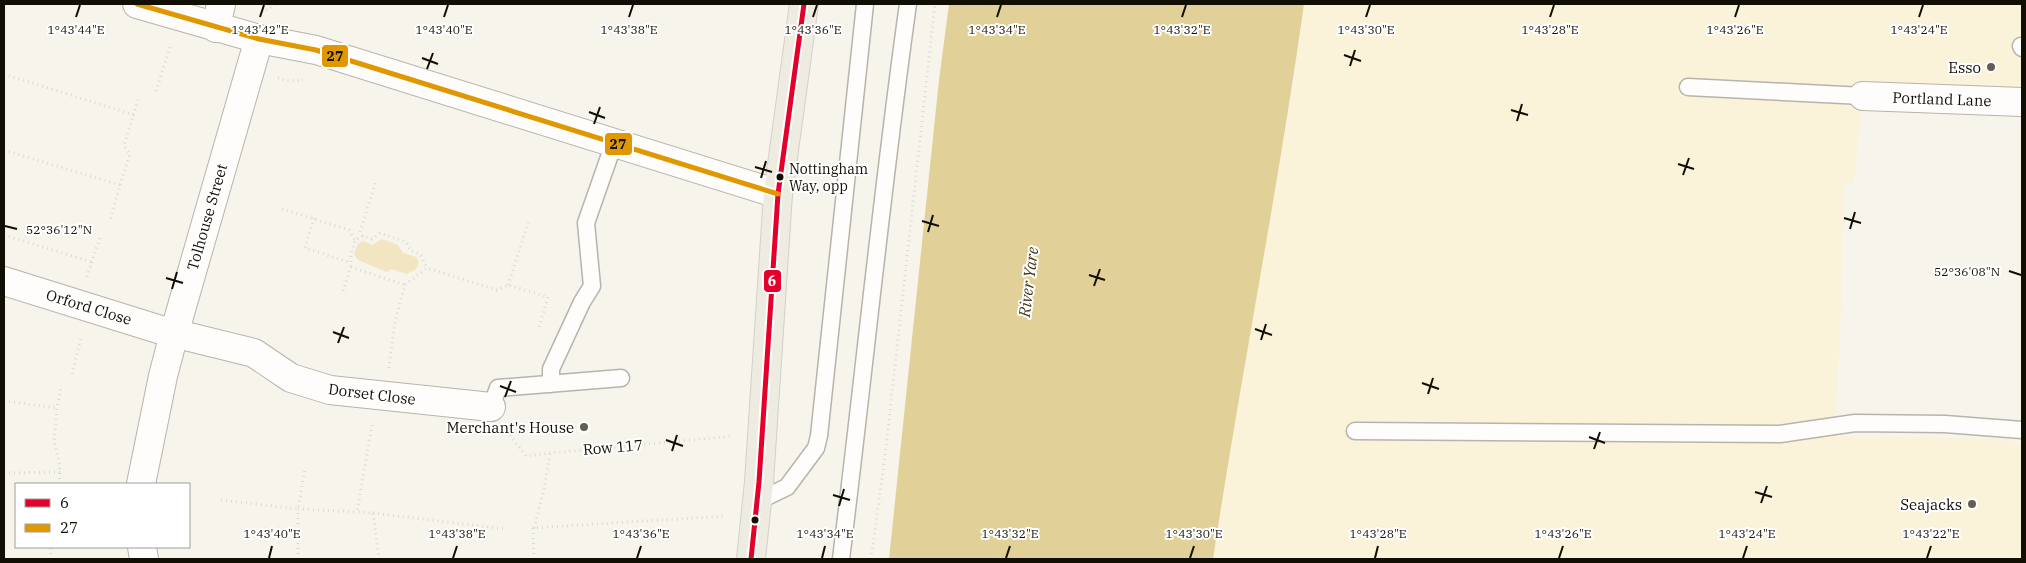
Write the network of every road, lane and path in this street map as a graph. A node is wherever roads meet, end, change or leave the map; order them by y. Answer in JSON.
{"nodes":[{"id":1,"x":137,"y":4,"type":"edge"},
{"id":2,"x":276,"y":4,"type":"edge"},
{"id":3,"x":804,"y":4,"type":"edge"},
{"id":4,"x":865,"y":4,"type":"edge"},
{"id":5,"x":908,"y":4,"type":"edge"},
{"id":6,"x":935,"y":4,"type":"edge"},
{"id":7,"x":262,"y":12,"type":"dead end"},
{"id":8,"x":218,"y":16,"type":"edge"},
{"id":9,"x":180,"y":17,"type":"junction"},
{"id":10,"x":259,"y":39,"type":"junction"},
{"id":11,"x":4,"y":74,"type":"edge"},
{"id":12,"x":1688,"y":88,"type":"dead end"},
{"id":13,"x":156,"y":91,"type":"dead end"},
{"id":14,"x":1863,"y":96,"type":"joint"},
{"id":15,"x":138,"y":100,"type":"dead end"},
{"id":16,"x":2022,"y":102,"type":"edge"},
{"id":17,"x":134,"y":115,"type":"junction"},
{"id":18,"x":614,"y":143,"type":"junction"},
{"id":19,"x":4,"y":150,"type":"edge"},
{"id":20,"x":376,"y":181,"type":"dead end"},
{"id":21,"x":120,"y":185,"type":"junction"},
{"id":22,"x":778,"y":194,"type":"junction"},
{"id":23,"x":282,"y":209,"type":"dead end"},
{"id":24,"x":314,"y":218,"type":"junction"},
{"id":25,"x":529,"y":220,"type":"dead end"},
{"id":26,"x":110,"y":221,"type":"dead end"},
{"id":27,"x":4,"y":235,"type":"edge"},
{"id":28,"x":363,"y":236,"type":"junction"},
{"id":29,"x":100,"y":237,"type":"dead end"},
{"id":30,"x":355,"y":240,"type":"junction"},
{"id":31,"x":92,"y":262,"type":"junction"},
{"id":32,"x":351,"y":265,"type":"junction"},
{"id":33,"x":427,"y":268,"type":"junction"},
{"id":34,"x":4,"y":281,"type":"edge"},
{"id":35,"x":405,"y":285,"type":"junction"},
{"id":36,"x":508,"y":285,"type":"junction"},
{"id":37,"x":343,"y":291,"type":"dead end"},
{"id":38,"x":84,"y":306,"type":"junction"},
{"id":39,"x":539,"y":326,"type":"dead end"},
{"id":40,"x":174,"y":334,"type":"junction"},
{"id":41,"x":72,"y":374,"type":"dead end"},
{"id":42,"x":621,"y":378,"type":"dead end"},
{"id":43,"x":551,"y":384,"type":"junction"},
{"id":44,"x":62,"y":387,"type":"dead end"},
{"id":45,"x":381,"y":395,"type":"junction"},
{"id":46,"x":4,"y":401,"type":"edge"},
{"id":47,"x":491,"y":407,"type":"junction"},
{"id":48,"x":57,"y":408,"type":"junction"},
{"id":49,"x":2022,"y":430,"type":"edge"},
{"id":50,"x":1355,"y":431,"type":"dead end"},
{"id":51,"x":762,"y":433,"type":"junction"},
{"id":52,"x":550,"y":452,"type":"junction"},
{"id":53,"x":304,"y":469,"type":"dead end"},
{"id":54,"x":60,"y":472,"type":"junction"},
{"id":55,"x":4,"y":473,"type":"edge"},
{"id":56,"x":59,"y":483,"type":"edge"},
{"id":57,"x":141,"y":483,"type":"edge"},
{"id":58,"x":849,"y":496,"type":"junction"},
{"id":59,"x":221,"y":500,"type":"dead end"},
{"id":60,"x":880,"y":501,"type":"junction"},
{"id":61,"x":755,"y":508,"type":"junction"},
{"id":62,"x":298,"y":509,"type":"junction"},
{"id":63,"x":357,"y":512,"type":"junction"},
{"id":64,"x":373,"y":513,"type":"junction"},
{"id":65,"x":534,"y":528,"type":"junction"},
{"id":66,"x":505,"y":530,"type":"dead end"},
{"id":67,"x":298,"y":559,"type":"edge"},
{"id":68,"x":379,"y":559,"type":"edge"},
{"id":69,"x":534,"y":559,"type":"edge"},
{"id":70,"x":751,"y":559,"type":"edge"},
{"id":71,"x":841,"y":559,"type":"edge"},
{"id":72,"x":871,"y":559,"type":"edge"}],
"edges":[{"from":1,"to":9,"type":"street"},
{"from":2,"to":7,"type":"path"},
{"from":3,"to":22,"type":"main road"},
{"from":4,"to":61,"type":"lane"},
{"from":5,"to":58,"type":"lane"},
{"from":6,"to":60,"type":"path"},
{"from":8,"to":9,"type":"street"},
{"from":8,"to":10,"type":"street"},
{"from":9,"to":13,"type":"path"},
{"from":10,"to":18,"type":"street"},
{"from":10,"to":40,"type":"street","name":"Tolhouse Street"},
{"from":11,"to":17,"type":"path"},
{"from":12,"to":14,"type":"lane"},
{"from":14,"to":16,"type":"street","name":"Portland Lane"},
{"from":15,"to":17,"type":"path"},
{"from":17,"to":21,"type":"path"},
{"from":18,"to":22,"type":"street"},
{"from":18,"to":43,"type":"lane"},
{"from":19,"to":21,"type":"path"},
{"from":20,"to":28,"type":"path"},
{"from":21,"to":26,"type":"path"},
{"from":22,"to":51,"type":"main road"},
{"from":23,"to":24,"type":"path"},
{"from":24,"to":30,"type":"path"},
{"from":24,"to":32,"type":"path"},
{"from":25,"to":36,"type":"path"},
{"from":27,"to":31,"type":"path"},
{"from":28,"to":30,"type":"path"},
{"from":28,"to":33,"type":"path"},
{"from":29,"to":31,"type":"path"},
{"from":30,"to":32,"type":"path"},
{"from":31,"to":38,"type":"path"},
{"from":32,"to":35,"type":"path"},
{"from":32,"to":37,"type":"path"},
{"from":33,"to":35,"type":"path"},
{"from":33,"to":36,"type":"path"},
{"from":34,"to":38,"type":"street","name":"Orford Close"},
{"from":35,"to":45,"type":"path"},
{"from":36,"to":39,"type":"path"},
{"from":38,"to":40,"type":"street","name":"Orford Close"},
{"from":38,"to":41,"type":"path"},
{"from":40,"to":45,"type":"street","name":"Dorset Close"},
{"from":40,"to":57,"type":"street","name":"Tolhouse Street"},
{"from":42,"to":43,"type":"lane"},
{"from":43,"to":47,"type":"lane"},
{"from":44,"to":48,"type":"path"},
{"from":45,"to":47,"type":"street","name":"Dorset Close"},
{"from":45,"to":63,"type":"path"},
{"from":46,"to":48,"type":"path"},
{"from":47,"to":52,"type":"path","name":"Row 117"},
{"from":48,"to":54,"type":"path"},
{"from":49,"to":50,"type":"lane"},
{"from":51,"to":52,"type":"path","name":"Row 117"},
{"from":51,"to":61,"type":"main road"},
{"from":52,"to":65,"type":"path"},
{"from":53,"to":62,"type":"path"},
{"from":54,"to":55,"type":"path"},
{"from":54,"to":56,"type":"path"},
{"from":58,"to":60,"type":"path"},
{"from":58,"to":71,"type":"lane"},
{"from":59,"to":62,"type":"path"},
{"from":60,"to":72,"type":"path"},
{"from":61,"to":65,"type":"path"},
{"from":61,"to":70,"type":"main road"},
{"from":62,"to":63,"type":"path"},
{"from":62,"to":67,"type":"path"},
{"from":63,"to":64,"type":"path"},
{"from":64,"to":66,"type":"path"},
{"from":64,"to":68,"type":"path"},
{"from":65,"to":69,"type":"path"}]}
